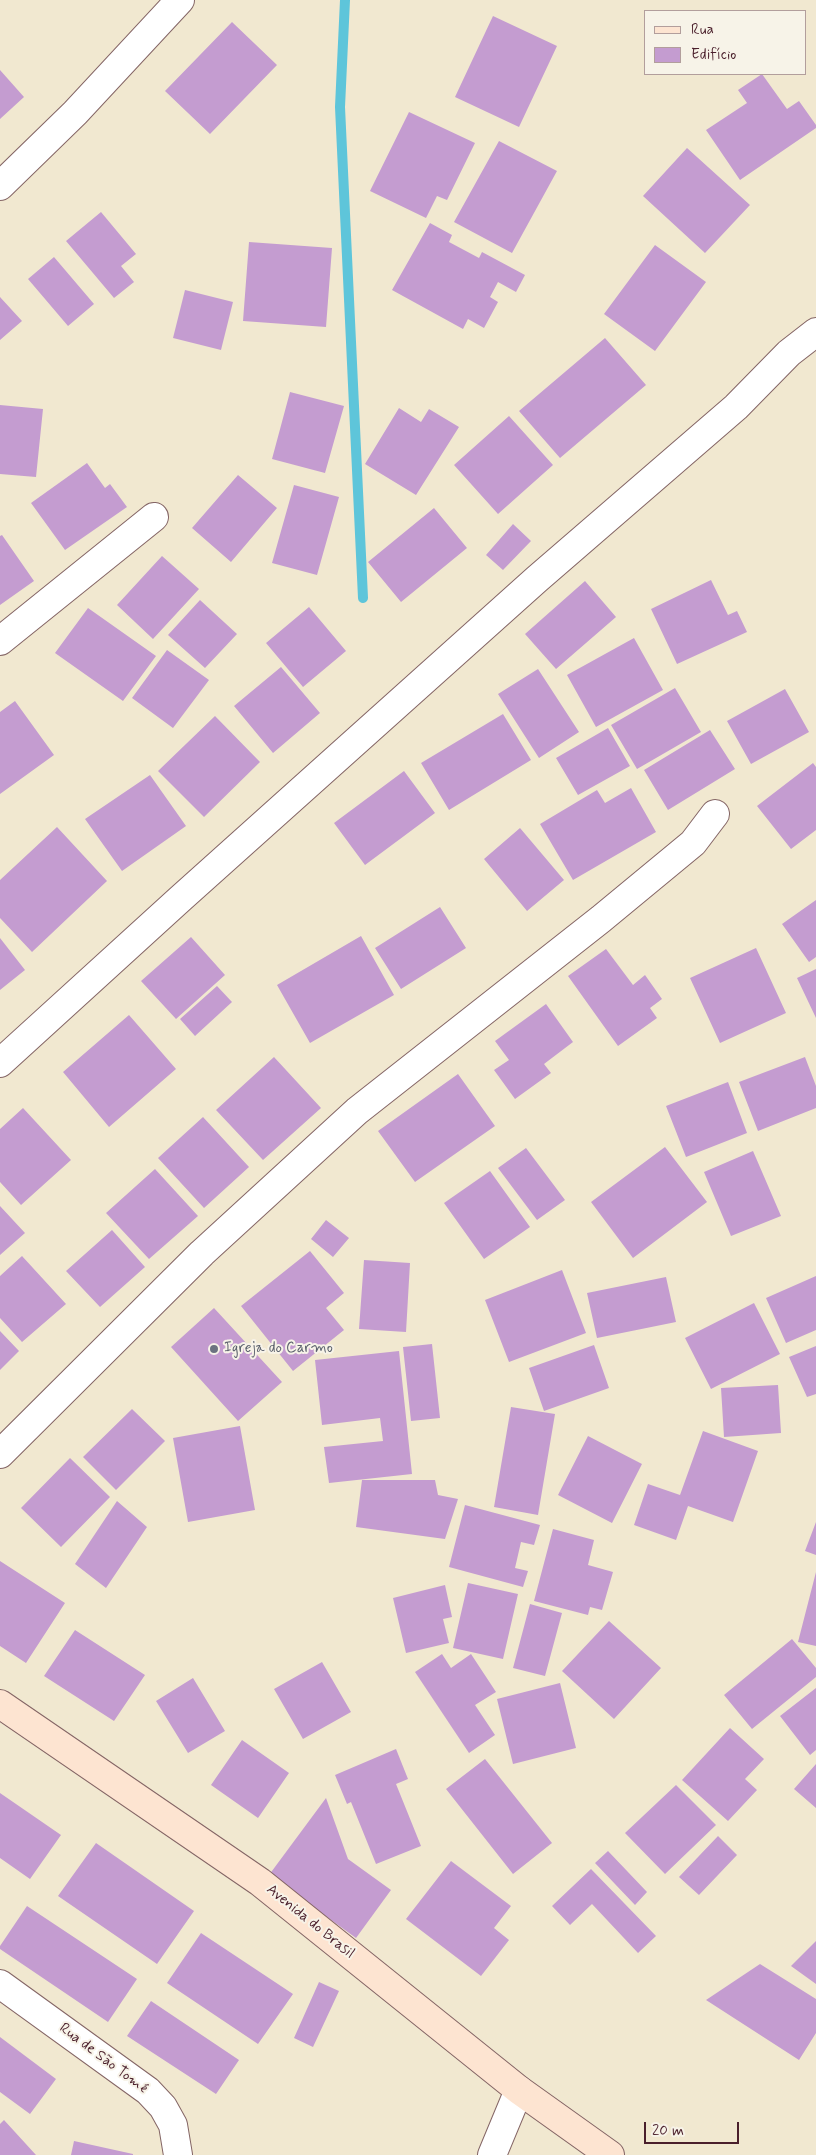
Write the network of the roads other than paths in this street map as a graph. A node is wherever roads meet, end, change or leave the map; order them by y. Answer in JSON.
{"nodes":[{"id":1,"x":180,"y":0,"type":"edge"},
{"id":2,"x":0,"y":186,"type":"edge"},
{"id":3,"x":816,"y":332,"type":"edge"},
{"id":4,"x":154,"y":517,"type":"dead end"},
{"id":5,"x":0,"y":641,"type":"edge"},
{"id":6,"x":715,"y":814,"type":"dead end"},
{"id":7,"x":0,"y":1063,"type":"edge"},
{"id":8,"x":0,"y":1454,"type":"edge"},
{"id":9,"x":0,"y":1704,"type":"edge"},
{"id":10,"x":0,"y":1984,"type":"edge"},
{"id":11,"x":519,"y":2090,"type":"junction"},
{"id":12,"x":178,"y":2155,"type":"edge"},
{"id":13,"x":492,"y":2155,"type":"edge"},
{"id":14,"x":610,"y":2155,"type":"edge"}],
"edges":[{"from":1,"to":2,"type":"street"},
{"from":3,"to":7,"type":"street"},
{"from":4,"to":5,"type":"street"},
{"from":6,"to":8,"type":"street"},
{"from":9,"to":11,"type":"street","name":"Avenida do Brasil"},
{"from":10,"to":12,"type":"street","name":"Rua de São Tomé"},
{"from":11,"to":13,"type":"street"},
{"from":11,"to":14,"type":"street","name":"Avenida do Brasil"}]}
